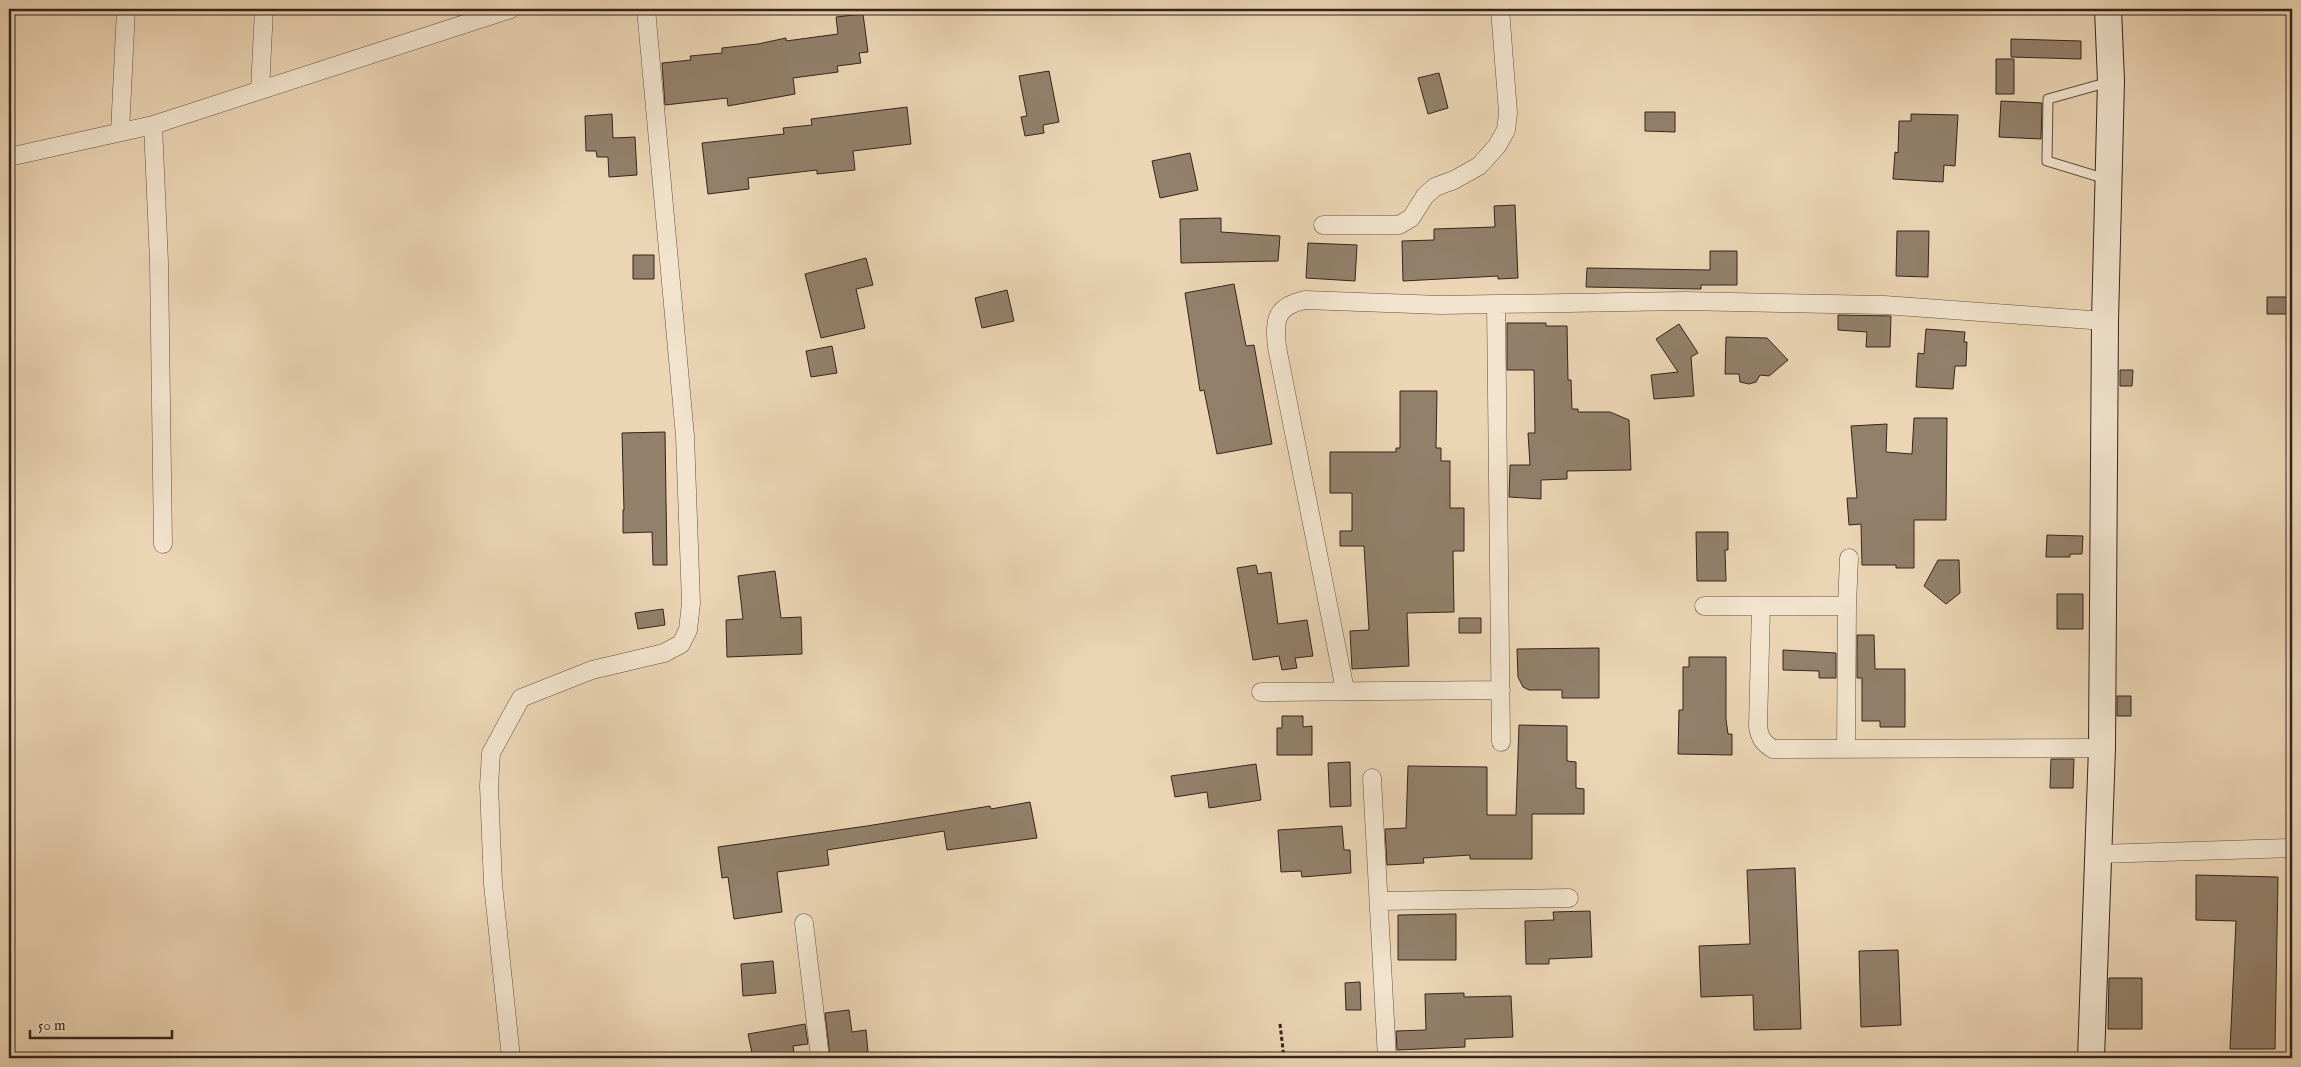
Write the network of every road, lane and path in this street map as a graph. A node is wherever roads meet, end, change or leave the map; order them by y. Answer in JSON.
{"nodes":[{"id":1,"x":126,"y":9,"type":"edge"},
{"id":2,"x":264,"y":9,"type":"edge"},
{"id":3,"x":511,"y":9,"type":"edge"},
{"id":4,"x":646,"y":9,"type":"edge"},
{"id":5,"x":1500,"y":9,"type":"edge"},
{"id":6,"x":2108,"y":9,"type":"edge"},
{"id":7,"x":2111,"y":81,"type":"junction"},
{"id":8,"x":260,"y":90,"type":"junction"},
{"id":9,"x":153,"y":125,"type":"junction"},
{"id":10,"x":120,"y":132,"type":"junction"},
{"id":11,"x":9,"y":157,"type":"edge"},
{"id":12,"x":2108,"y":180,"type":"junction"},
{"id":13,"x":1323,"y":225,"type":"dead end"},
{"id":14,"x":1496,"y":305,"type":"junction"},
{"id":15,"x":2106,"y":321,"type":"junction"},
{"id":16,"x":163,"y":544,"type":"dead end"},
{"id":17,"x":1849,"y":558,"type":"dead end"},
{"id":18,"x":1704,"y":606,"type":"dead end"},
{"id":19,"x":1761,"y":606,"type":"junction"},
{"id":20,"x":1847,"y":606,"type":"junction"},
{"id":21,"x":1345,"y":690,"type":"junction"},
{"id":22,"x":1501,"y":690,"type":"junction"},
{"id":23,"x":1261,"y":692,"type":"dead end"},
{"id":24,"x":1501,"y":742,"type":"dead end"},
{"id":25,"x":2102,"y":748,"type":"junction"},
{"id":26,"x":1846,"y":750,"type":"junction"},
{"id":27,"x":1372,"y":778,"type":"dead end"},
{"id":28,"x":2292,"y":848,"type":"edge"},
{"id":29,"x":2098,"y":854,"type":"junction"},
{"id":30,"x":1569,"y":898,"type":"dead end"},
{"id":31,"x":1380,"y":901,"type":"junction"},
{"id":32,"x":804,"y":923,"type":"dead end"},
{"id":33,"x":1280,"y":1024,"type":"dead end"},
{"id":34,"x":511,"y":1058,"type":"edge"},
{"id":35,"x":820,"y":1058,"type":"edge"},
{"id":36,"x":1284,"y":1058,"type":"edge"},
{"id":37,"x":1387,"y":1058,"type":"edge"},
{"id":38,"x":2092,"y":1058,"type":"edge"}],
"edges":[{"from":1,"to":10,"type":"street"},
{"from":2,"to":8,"type":"street"},
{"from":3,"to":8,"type":"street"},
{"from":4,"to":34,"type":"street"},
{"from":5,"to":13,"type":"street"},
{"from":6,"to":7,"type":"main road"},
{"from":7,"to":12,"type":"main road"},
{"from":7,"to":12,"type":"lane"},
{"from":8,"to":9,"type":"street"},
{"from":9,"to":10,"type":"street"},
{"from":9,"to":16,"type":"street"},
{"from":10,"to":11,"type":"street"},
{"from":12,"to":15,"type":"main road"},
{"from":14,"to":15,"type":"street"},
{"from":14,"to":21,"type":"street"},
{"from":14,"to":22,"type":"street"},
{"from":15,"to":25,"type":"main road"},
{"from":17,"to":20,"type":"street"},
{"from":18,"to":19,"type":"street"},
{"from":19,"to":20,"type":"street"},
{"from":19,"to":26,"type":"street"},
{"from":20,"to":26,"type":"street"},
{"from":21,"to":22,"type":"street"},
{"from":21,"to":23,"type":"street"},
{"from":22,"to":24,"type":"street"},
{"from":25,"to":26,"type":"street"},
{"from":25,"to":29,"type":"main road"},
{"from":27,"to":31,"type":"street"},
{"from":28,"to":29,"type":"street"},
{"from":29,"to":38,"type":"main road"},
{"from":30,"to":31,"type":"street"},
{"from":31,"to":37,"type":"street"},
{"from":32,"to":35,"type":"street"},
{"from":33,"to":36,"type":"path"}]}
